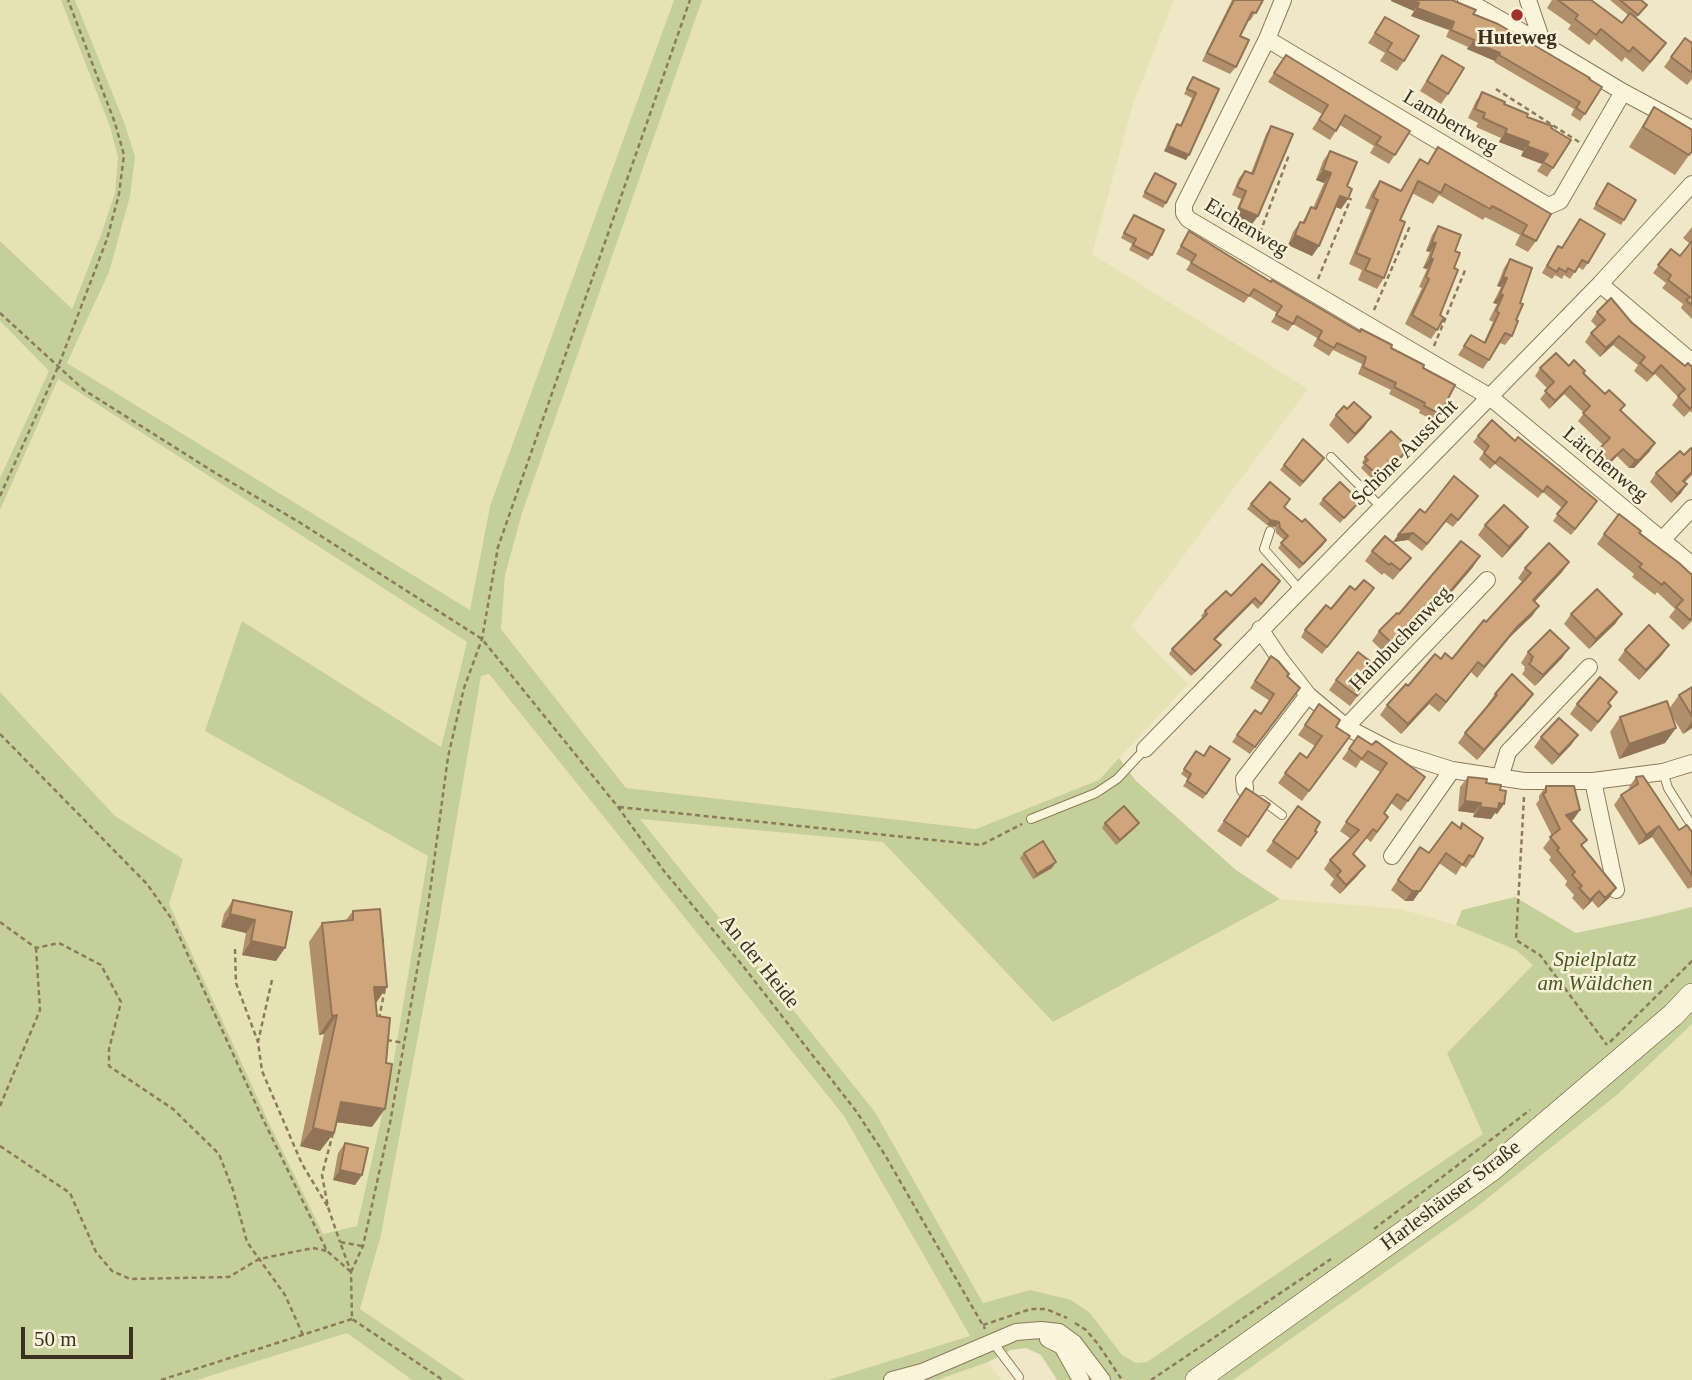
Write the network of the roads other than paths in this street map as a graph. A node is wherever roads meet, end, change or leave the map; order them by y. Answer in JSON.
{"nodes":[{"id":1,"x":1283,"y":0,"type":"edge"},
{"id":2,"x":1466,"y":0,"type":"edge"},
{"id":3,"x":1528,"y":0,"type":"edge"},
{"id":4,"x":1267,"y":39,"type":"junction"},
{"id":5,"x":1543,"y":44,"type":"junction"},
{"id":6,"x":1623,"y":92,"type":"junction"},
{"id":7,"x":1692,"y":129,"type":"edge"},
{"id":8,"x":1692,"y":184,"type":"edge"},
{"id":9,"x":1600,"y":284,"type":"junction"},
{"id":10,"x":1692,"y":362,"type":"edge"},
{"id":11,"x":1490,"y":397,"type":"junction"},
{"id":12,"x":1331,"y":457,"type":"dead end"},
{"id":13,"x":1380,"y":506,"type":"junction"},
{"id":14,"x":1692,"y":508,"type":"edge"},
{"id":15,"x":1270,"y":531,"type":"dead end"},
{"id":16,"x":1662,"y":540,"type":"junction"},
{"id":17,"x":1692,"y":565,"type":"edge"},
{"id":18,"x":1487,"y":580,"type":"dead end"},
{"id":19,"x":1300,"y":590,"type":"junction"},
{"id":20,"x":1261,"y":629,"type":"junction"},
{"id":21,"x":1589,"y":667,"type":"dead end"},
{"id":22,"x":1308,"y":695,"type":"junction"},
{"id":23,"x":1346,"y":727,"type":"junction"},
{"id":24,"x":1145,"y":749,"type":"joint"},
{"id":25,"x":1692,"y":763,"type":"edge"},
{"id":26,"x":1452,"y":770,"type":"junction"},
{"id":27,"x":1663,"y":772,"type":"junction"},
{"id":28,"x":1500,"y":778,"type":"junction"},
{"id":29,"x":1593,"y":781,"type":"junction"},
{"id":30,"x":1245,"y":789,"type":"joint"},
{"id":31,"x":1282,"y":815,"type":"dead end"},
{"id":32,"x":1031,"y":819,"type":"road end"},
{"id":33,"x":1692,"y":826,"type":"edge"},
{"id":34,"x":1392,"y":856,"type":"dead end"},
{"id":35,"x":1616,"y":890,"type":"edge"},
{"id":36,"x":1692,"y":995,"type":"edge"},
{"id":37,"x":1030,"y":1330,"type":"junction"},
{"id":38,"x":992,"y":1340,"type":"junction"},
{"id":39,"x":1018,"y":1377,"type":"dead end"},
{"id":40,"x":892,"y":1380,"type":"edge"},
{"id":41,"x":1081,"y":1380,"type":"edge"},
{"id":42,"x":1102,"y":1380,"type":"edge"},
{"id":43,"x":1197,"y":1380,"type":"edge"}],
"edges":[{"from":1,"to":4,"type":"street","name":"Eichenweg"},
{"from":2,"to":5,"type":"street"},
{"from":3,"to":5,"type":"street"},
{"from":4,"to":6,"type":"street","name":"Lambertweg"},
{"from":4,"to":11,"type":"street","name":"Eichenweg"},
{"from":5,"to":6,"type":"street"},
{"from":6,"to":7,"type":"street"},
{"from":8,"to":9,"type":"street","name":"Schöne Aussicht"},
{"from":9,"to":10,"type":"street"},
{"from":9,"to":11,"type":"street","name":"Schöne Aussicht"},
{"from":11,"to":13,"type":"street","name":"Schöne Aussicht"},
{"from":11,"to":16,"type":"street","name":"Lärchenweg"},
{"from":12,"to":13,"type":"lane"},
{"from":13,"to":19,"type":"street","name":"Schöne Aussicht"},
{"from":14,"to":16,"type":"street"},
{"from":15,"to":19,"type":"lane"},
{"from":16,"to":17,"type":"street","name":"Lärchenweg"},
{"from":18,"to":23,"type":"street","name":"Hainbuchenweg"},
{"from":19,"to":20,"type":"street","name":"Schöne Aussicht"},
{"from":20,"to":22,"type":"street"},
{"from":20,"to":24,"type":"street","name":"Schöne Aussicht"},
{"from":21,"to":28,"type":"street"},
{"from":22,"to":23,"type":"street"},
{"from":22,"to":30,"type":"street"},
{"from":23,"to":26,"type":"street"},
{"from":24,"to":32,"type":"lane"},
{"from":25,"to":27,"type":"street"},
{"from":26,"to":28,"type":"street"},
{"from":26,"to":34,"type":"street"},
{"from":27,"to":29,"type":"street"},
{"from":27,"to":33,"type":"lane"},
{"from":28,"to":29,"type":"street"},
{"from":29,"to":35,"type":"street"},
{"from":30,"to":31,"type":"lane"},
{"from":36,"to":43,"type":"main road","name":"Harleshäuser Straße"},
{"from":37,"to":38,"type":"street"},
{"from":37,"to":41,"type":"street"},
{"from":37,"to":42,"type":"street"},
{"from":38,"to":39,"type":"lane"},
{"from":38,"to":40,"type":"street"}]}
